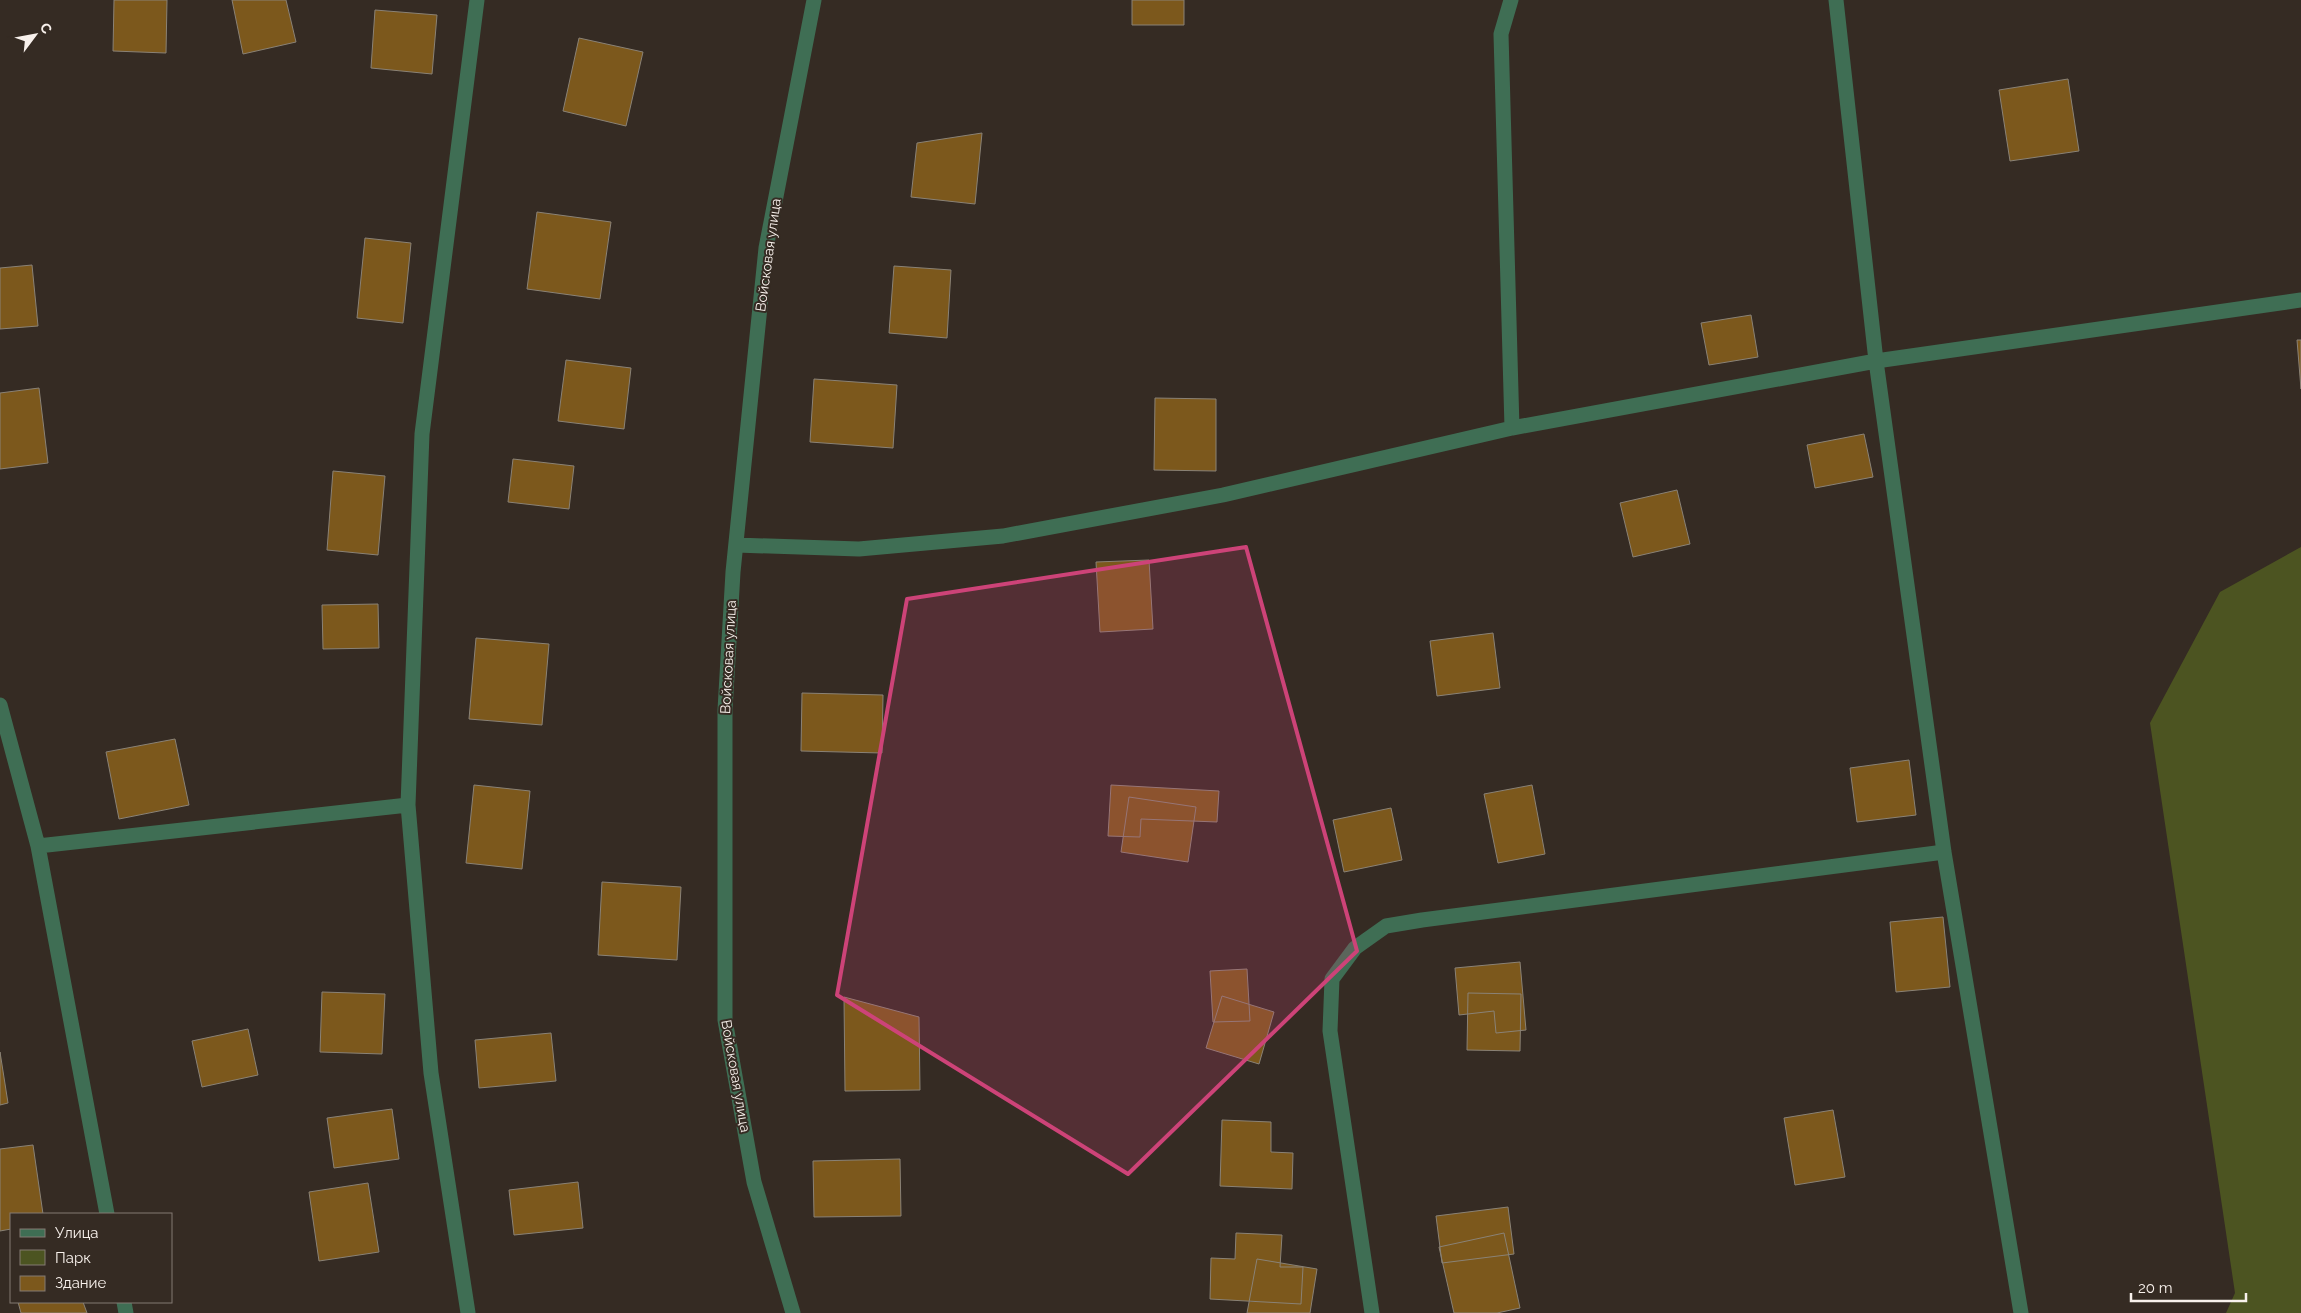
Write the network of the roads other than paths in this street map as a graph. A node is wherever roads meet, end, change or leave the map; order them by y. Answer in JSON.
{"nodes":[{"id":1,"x":477,"y":0,"type":"edge"},
{"id":2,"x":814,"y":0,"type":"edge"},
{"id":3,"x":1511,"y":0,"type":"edge"},
{"id":4,"x":1836,"y":0,"type":"edge"},
{"id":5,"x":2301,"y":300,"type":"edge"},
{"id":6,"x":1876,"y":361,"type":"junction"},
{"id":7,"x":1512,"y":428,"type":"junction"},
{"id":8,"x":736,"y":545,"type":"junction"},
{"id":9,"x":0,"y":705,"type":"edge"},
{"id":10,"x":408,"y":805,"type":"junction"},
{"id":11,"x":38,"y":846,"type":"junction"},
{"id":12,"x":1944,"y":852,"type":"junction"},
{"id":13,"x":107,"y":1213,"type":"edge"},
{"id":14,"x":468,"y":1313,"type":"edge"},
{"id":15,"x":793,"y":1313,"type":"edge"},
{"id":16,"x":1372,"y":1313,"type":"edge"},
{"id":17,"x":2021,"y":1313,"type":"edge"}],
"edges":[{"from":1,"to":10,"type":"street"},
{"from":2,"to":8,"type":"street","name":"Войсковая улица"},
{"from":3,"to":7,"type":"street"},
{"from":4,"to":6,"type":"street"},
{"from":5,"to":6,"type":"street"},
{"from":6,"to":7,"type":"street"},
{"from":6,"to":12,"type":"street"},
{"from":7,"to":8,"type":"street"},
{"from":8,"to":15,"type":"street","name":"Войсковая улица"},
{"from":9,"to":11,"type":"street"},
{"from":10,"to":11,"type":"street"},
{"from":10,"to":14,"type":"street"},
{"from":11,"to":13,"type":"street"},
{"from":12,"to":16,"type":"street"},
{"from":12,"to":17,"type":"street"}]}
